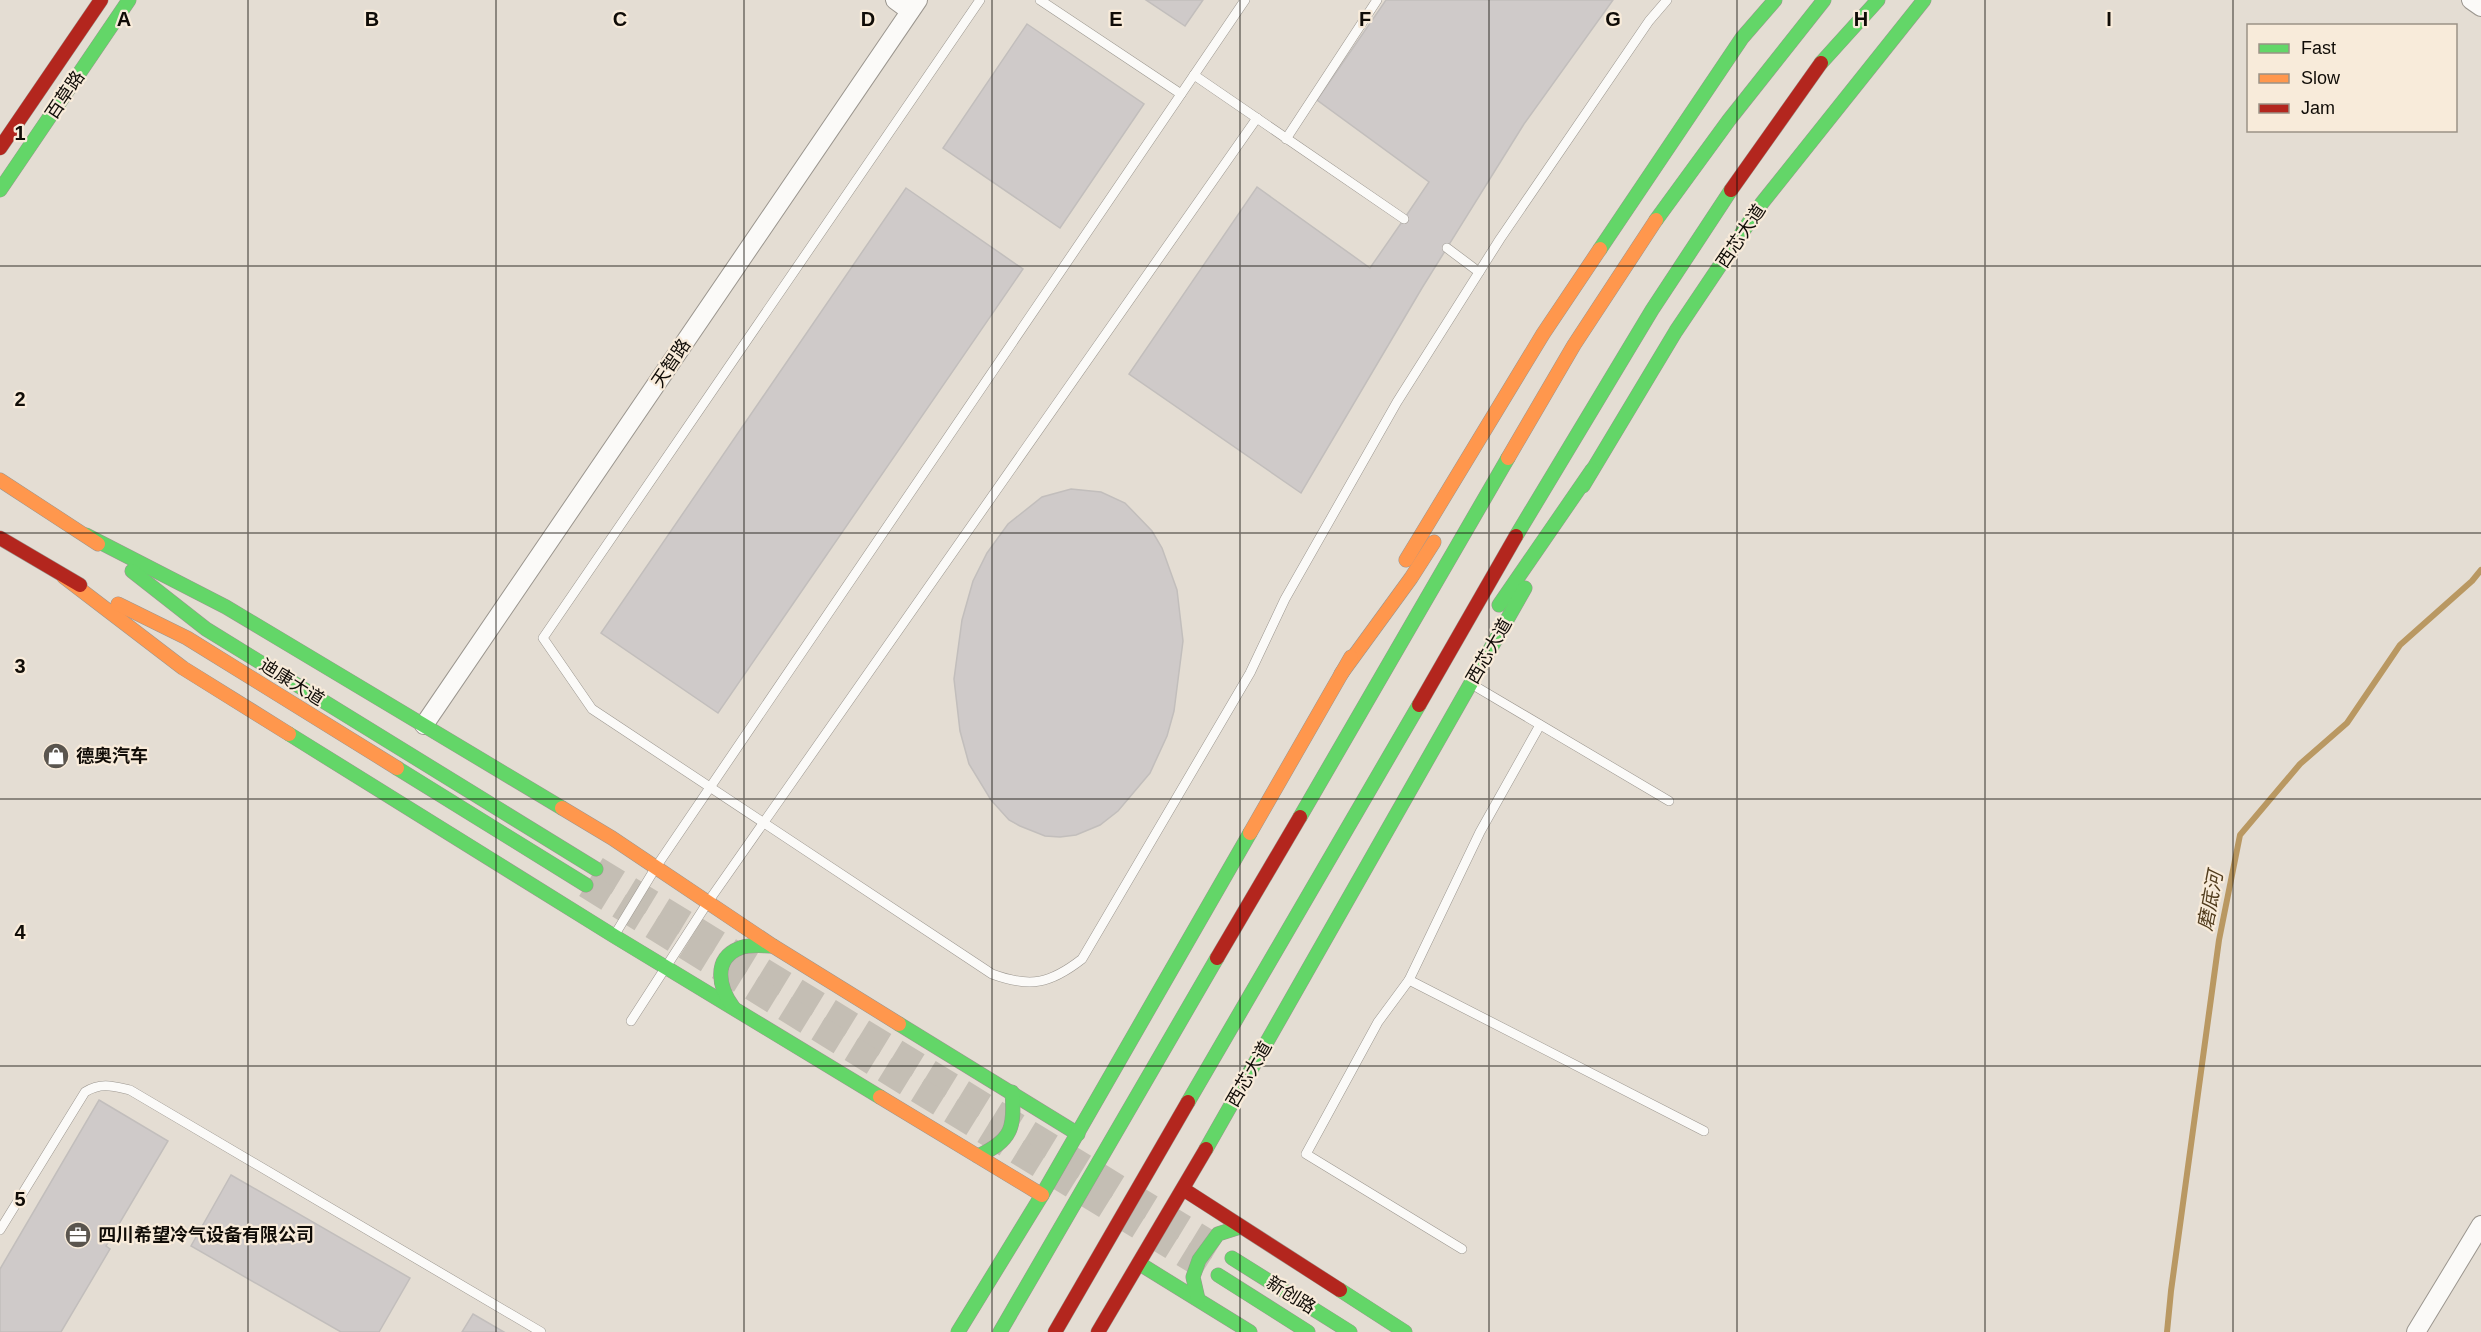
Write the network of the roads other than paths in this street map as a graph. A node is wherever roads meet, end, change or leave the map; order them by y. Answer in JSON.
{"nodes":[{"id":1,"x":101,"y":0,"type":"edge"},
{"id":2,"x":129,"y":0,"type":"edge"},
{"id":3,"x":895,"y":0,"type":"edge"},
{"id":4,"x":981,"y":0,"type":"edge"},
{"id":5,"x":1040,"y":0,"type":"edge"},
{"id":6,"x":1245,"y":0,"type":"edge"},
{"id":7,"x":1377,"y":0,"type":"edge"},
{"id":8,"x":1667,"y":0,"type":"edge"},
{"id":9,"x":1775,"y":0,"type":"edge"},
{"id":10,"x":1824,"y":0,"type":"edge"},
{"id":11,"x":1878,"y":0,"type":"edge"},
{"id":12,"x":1924,"y":0,"type":"edge"},
{"id":13,"x":2471,"y":0,"type":"edge"},
{"id":14,"x":914,"y":5,"type":"edge"},
{"id":15,"x":2481,"y":7,"type":"edge"},
{"id":16,"x":1194,"y":75,"type":"junction"},
{"id":17,"x":1181,"y":94,"type":"junction"},
{"id":18,"x":1257,"y":118,"type":"junction"},
{"id":19,"x":1286,"y":139,"type":"junction"},
{"id":20,"x":0,"y":148,"type":"edge"},
{"id":21,"x":0,"y":190,"type":"edge"},
{"id":22,"x":1404,"y":219,"type":"dead end"},
{"id":23,"x":1447,"y":248,"type":"dead end"},
{"id":24,"x":1479,"y":272,"type":"junction"},
{"id":25,"x":1574,"y":345,"type":"junction"},
{"id":26,"x":1510,"y":428,"type":"dead end"},
{"id":27,"x":1593,"y":470,"type":"junction"},
{"id":28,"x":0,"y":480,"type":"edge"},
{"id":29,"x":1441,"y":531,"type":"dead end"},
{"id":30,"x":86,"y":535,"type":"junction"},
{"id":31,"x":0,"y":538,"type":"edge"},
{"id":32,"x":64,"y":577,"type":"junction"},
{"id":33,"x":1493,"y":614,"type":"dead end"},
{"id":34,"x":1459,"y":662,"type":"dead end"},
{"id":35,"x":1341,"y":674,"type":"junction"},
{"id":36,"x":1470,"y":684,"type":"junction"},
{"id":37,"x":424,"y":725,"type":"junction"},
{"id":38,"x":1540,"y":725,"type":"junction"},
{"id":39,"x":710,"y":787,"type":"junction"},
{"id":40,"x":1669,"y":801,"type":"dead end"},
{"id":41,"x":1353,"y":816,"type":"junction"},
{"id":42,"x":764,"y":823,"type":"junction"},
{"id":43,"x":656,"y":867,"type":"junction"},
{"id":44,"x":596,"y":869,"type":"tunnel mouth"},
{"id":45,"x":586,"y":885,"type":"tunnel mouth"},
{"id":46,"x":708,"y":902,"type":"junction"},
{"id":47,"x":614,"y":936,"type":"junction"},
{"id":48,"x":773,"y":946,"type":"junction"},
{"id":49,"x":666,"y":967,"type":"junction"},
{"id":50,"x":1409,"y":980,"type":"junction"},
{"id":51,"x":733,"y":1007,"type":"junction"},
{"id":52,"x":631,"y":1021,"type":"dead end"},
{"id":53,"x":1012,"y":1092,"type":"junction"},
{"id":54,"x":1704,"y":1131,"type":"dead end"},
{"id":55,"x":1078,"y":1134,"type":"junction"},
{"id":56,"x":978,"y":1156,"type":"junction"},
{"id":57,"x":1183,"y":1189,"type":"junction"},
{"id":58,"x":1042,"y":1195,"type":"junction"},
{"id":59,"x":2481,"y":1225,"type":"edge"},
{"id":60,"x":1240,"y":1227,"type":"junction"},
{"id":61,"x":0,"y":1230,"type":"edge"},
{"id":62,"x":1462,"y":1249,"type":"dead end"},
{"id":63,"x":1232,"y":1258,"type":"tunnel mouth"},
{"id":64,"x":1140,"y":1264,"type":"junction"},
{"id":65,"x":1218,"y":1275,"type":"tunnel mouth"},
{"id":66,"x":1198,"y":1299,"type":"junction"},
{"id":67,"x":541,"y":1332,"type":"edge"},
{"id":68,"x":958,"y":1332,"type":"edge"},
{"id":69,"x":1000,"y":1332,"type":"edge"},
{"id":70,"x":1055,"y":1332,"type":"edge"},
{"id":71,"x":1098,"y":1332,"type":"edge"},
{"id":72,"x":1250,"y":1332,"type":"edge"},
{"id":73,"x":1308,"y":1332,"type":"edge"},
{"id":74,"x":1350,"y":1332,"type":"edge"},
{"id":75,"x":1405,"y":1332,"type":"edge"},
{"id":76,"x":2416,"y":1332,"type":"edge"}],
"edges":[{"from":1,"to":20,"type":"main road","name":"百草路"},
{"from":2,"to":21,"type":"main road","name":"百草路"},
{"from":3,"to":14,"type":"street"},
{"from":4,"to":39,"type":"lane"},
{"from":5,"to":17,"type":"lane"},
{"from":6,"to":16,"type":"lane"},
{"from":7,"to":19,"type":"lane"},
{"from":8,"to":24,"type":"lane"},
{"from":9,"to":35,"type":"main road"},
{"from":10,"to":25,"type":"main road"},
{"from":11,"to":41,"type":"main road","name":"西芯大道"},
{"from":12,"to":27,"type":"main road","name":"西芯大道"},
{"from":13,"to":15,"type":"street"},
{"from":14,"to":37,"type":"street","name":"天智路"},
{"from":16,"to":17,"type":"lane"},
{"from":16,"to":18,"type":"lane"},
{"from":17,"to":39,"type":"lane"},
{"from":18,"to":19,"type":"lane"},
{"from":18,"to":42,"type":"lane"},
{"from":19,"to":22,"type":"lane"},
{"from":23,"to":24,"type":"lane"},
{"from":24,"to":42,"type":"lane"},
{"from":25,"to":26,"type":"main road"},
{"from":25,"to":69,"type":"main road"},
{"from":27,"to":33,"type":"main road"},
{"from":27,"to":36,"type":"main road","name":"西芯大道"},
{"from":28,"to":30,"type":"main road","name":"迪康大道"},
{"from":29,"to":35,"type":"main road"},
{"from":30,"to":37,"type":"main road"},
{"from":30,"to":44,"type":"main road","name":"迪康大道"},
{"from":31,"to":32,"type":"main road","name":"迪康大道"},
{"from":32,"to":45,"type":"main road","name":"迪康大道"},
{"from":32,"to":47,"type":"main road"},
{"from":34,"to":41,"type":"main road"},
{"from":35,"to":55,"type":"main road"},
{"from":36,"to":38,"type":"lane"},
{"from":36,"to":57,"type":"main road","name":"西芯大道"},
{"from":37,"to":43,"type":"main road"},
{"from":38,"to":40,"type":"lane"},
{"from":38,"to":50,"type":"lane"},
{"from":39,"to":42,"type":"lane"},
{"from":39,"to":43,"type":"lane"},
{"from":41,"to":70,"type":"main road","name":"西芯大道"},
{"from":42,"to":46,"type":"lane"},
{"from":43,"to":46,"type":"main road"},
{"from":43,"to":47,"type":"lane"},
{"from":46,"to":48,"type":"main road"},
{"from":46,"to":49,"type":"lane"},
{"from":47,"to":49,"type":"main road"},
{"from":48,"to":51,"type":"main road"},
{"from":48,"to":53,"type":"main road"},
{"from":49,"to":51,"type":"main road"},
{"from":49,"to":52,"type":"lane"},
{"from":50,"to":54,"type":"lane"},
{"from":50,"to":62,"type":"lane"},
{"from":51,"to":56,"type":"main road"},
{"from":53,"to":55,"type":"main road"},
{"from":53,"to":56,"type":"main road"},
{"from":55,"to":58,"type":"main road"},
{"from":56,"to":58,"type":"main road"},
{"from":57,"to":60,"type":"main road"},
{"from":57,"to":64,"type":"main road","name":"西芯大道"},
{"from":58,"to":68,"type":"main road"},
{"from":59,"to":76,"type":"street"},
{"from":60,"to":66,"type":"main road"},
{"from":60,"to":75,"type":"main road"},
{"from":61,"to":67,"type":"lane"},
{"from":63,"to":74,"type":"main road","name":"新创路"},
{"from":64,"to":66,"type":"main road"},
{"from":64,"to":71,"type":"main road","name":"西芯大道"},
{"from":65,"to":73,"type":"main road","name":"新创路"},
{"from":66,"to":72,"type":"main road"}]}
